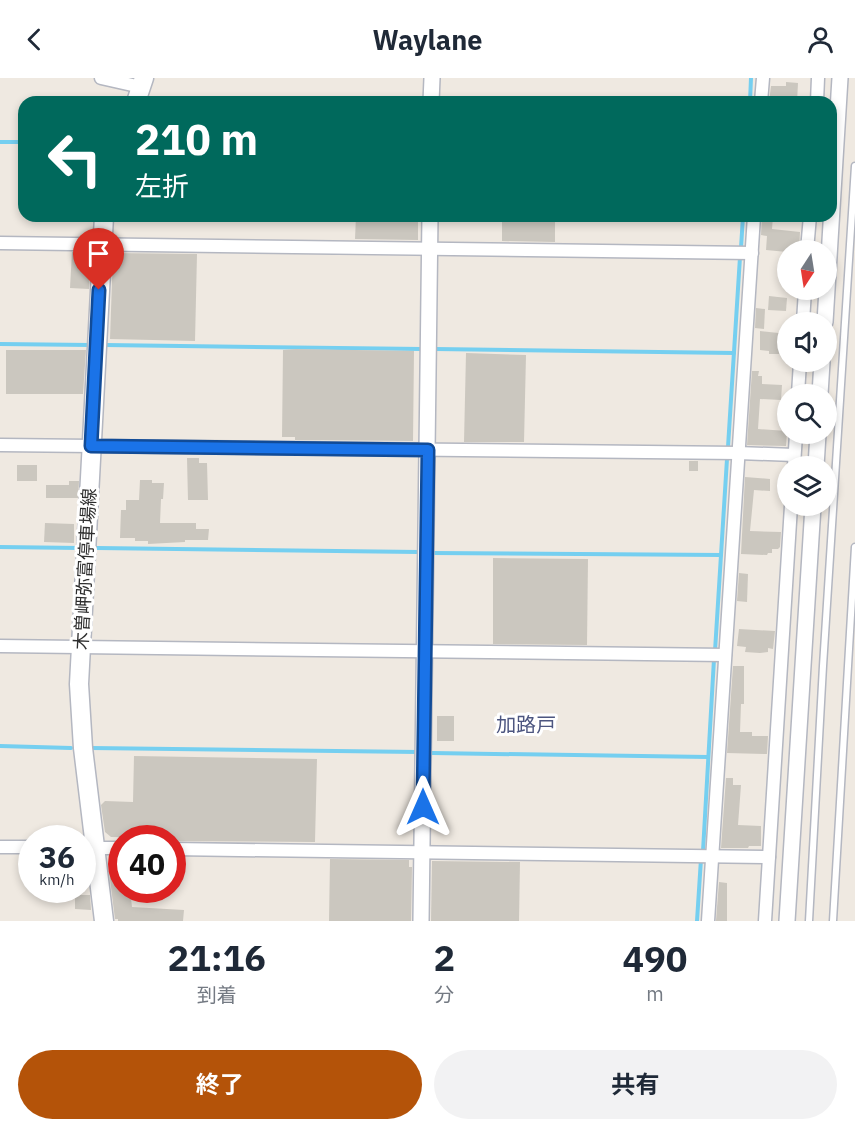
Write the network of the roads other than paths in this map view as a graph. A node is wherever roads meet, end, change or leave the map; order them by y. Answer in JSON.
{"nodes":[{"id":1,"x":101,"y":78,"type":"edge"},
{"id":2,"x":432,"y":78,"type":"edge"},
{"id":3,"x":763,"y":78,"type":"edge"},
{"id":4,"x":818,"y":78,"type":"edge"},
{"id":5,"x":840,"y":78,"type":"edge"},
{"id":6,"x":140,"y":89,"type":"edge"},
{"id":7,"x":432,"y":96,"type":"edge"},
{"id":8,"x":762,"y":96,"type":"edge"},
{"id":9,"x":817,"y":96,"type":"edge"},
{"id":10,"x":837,"y":127,"type":"edge"},
{"id":11,"x":855,"y":166,"type":"edge"},
{"id":12,"x":104,"y":222,"type":"edge"},
{"id":13,"x":430,"y":222,"type":"edge"},
{"id":14,"x":754,"y":222,"type":"edge"},
{"id":15,"x":809,"y":222,"type":"edge"},
{"id":16,"x":831,"y":222,"type":"edge"},
{"id":17,"x":808,"y":240,"type":"edge"},
{"id":18,"x":0,"y":243,"type":"edge"},
{"id":19,"x":102,"y":245,"type":"junction"},
{"id":20,"x":430,"y":248,"type":"junction"},
{"id":21,"x":752,"y":253,"type":"junction"},
{"id":22,"x":826,"y":312,"type":"edge"},
{"id":23,"x":0,"y":445,"type":"edge"},
{"id":24,"x":91,"y":446,"type":"junction"},
{"id":25,"x":428,"y":450,"type":"junction"},
{"id":26,"x":738,"y":453,"type":"junction"},
{"id":27,"x":777,"y":459,"type":"edge"},
{"id":28,"x":790,"y":516,"type":"edge"},
{"id":29,"x":812,"y":516,"type":"edge"},
{"id":30,"x":855,"y":547,"type":"edge"},
{"id":31,"x":0,"y":646,"type":"edge"},
{"id":32,"x":82,"y":648,"type":"junction"},
{"id":33,"x":424,"y":651,"type":"junction"},
{"id":34,"x":725,"y":655,"type":"junction"},
{"id":35,"x":87,"y":825,"type":"edge"},
{"id":36,"x":0,"y":847,"type":"edge"},
{"id":37,"x":18,"y":847,"type":"edge"},
{"id":38,"x":186,"y":849,"type":"edge"},
{"id":39,"x":423,"y":852,"type":"junction"},
{"id":40,"x":712,"y":855,"type":"junction"},
{"id":41,"x":769,"y":857,"type":"junction"},
{"id":42,"x":96,"y":882,"type":"edge"},
{"id":43,"x":104,"y":921,"type":"edge"},
{"id":44,"x":421,"y":921,"type":"edge"},
{"id":45,"x":708,"y":921,"type":"edge"},
{"id":46,"x":765,"y":921,"type":"edge"},
{"id":47,"x":788,"y":921,"type":"edge"},
{"id":48,"x":809,"y":921,"type":"edge"},
{"id":49,"x":833,"y":921,"type":"edge"}],
"edges":[{"from":1,"to":6,"type":"street"},
{"from":2,"to":7,"type":"street"},
{"from":3,"to":8,"type":"street"},
{"from":4,"to":9,"type":"street"},
{"from":5,"to":10,"type":"street"},
{"from":11,"to":48,"type":"lane"},
{"from":12,"to":19,"type":"main road","name":"木曽岬弥富停車場線"},
{"from":13,"to":20,"type":"street"},
{"from":14,"to":21,"type":"street"},
{"from":15,"to":17,"type":"street"},
{"from":16,"to":22,"type":"street"},
{"from":18,"to":19,"type":"street"},
{"from":19,"to":20,"type":"street"},
{"from":19,"to":24,"type":"main road","name":"木曽岬弥富停車場線"},
{"from":20,"to":21,"type":"street"},
{"from":20,"to":25,"type":"street"},
{"from":21,"to":26,"type":"street"},
{"from":23,"to":24,"type":"street"},
{"from":24,"to":25,"type":"street"},
{"from":24,"to":32,"type":"main road","name":"木曽岬弥富停車場線"},
{"from":25,"to":26,"type":"street"},
{"from":25,"to":33,"type":"street"},
{"from":26,"to":27,"type":"street"},
{"from":26,"to":34,"type":"street"},
{"from":28,"to":41,"type":"street"},
{"from":29,"to":47,"type":"street"},
{"from":30,"to":49,"type":"lane"},
{"from":31,"to":32,"type":"street"},
{"from":32,"to":33,"type":"street"},
{"from":32,"to":35,"type":"main road","name":"木曽岬弥富停車場線"},
{"from":33,"to":34,"type":"street"},
{"from":33,"to":39,"type":"street"},
{"from":34,"to":40,"type":"street"},
{"from":36,"to":37,"type":"street"},
{"from":38,"to":39,"type":"street"},
{"from":39,"to":40,"type":"street"},
{"from":39,"to":44,"type":"street"},
{"from":40,"to":41,"type":"street"},
{"from":40,"to":45,"type":"street"},
{"from":41,"to":46,"type":"street"},
{"from":42,"to":43,"type":"main road","name":"木曽岬弥富停車場線"}]}
